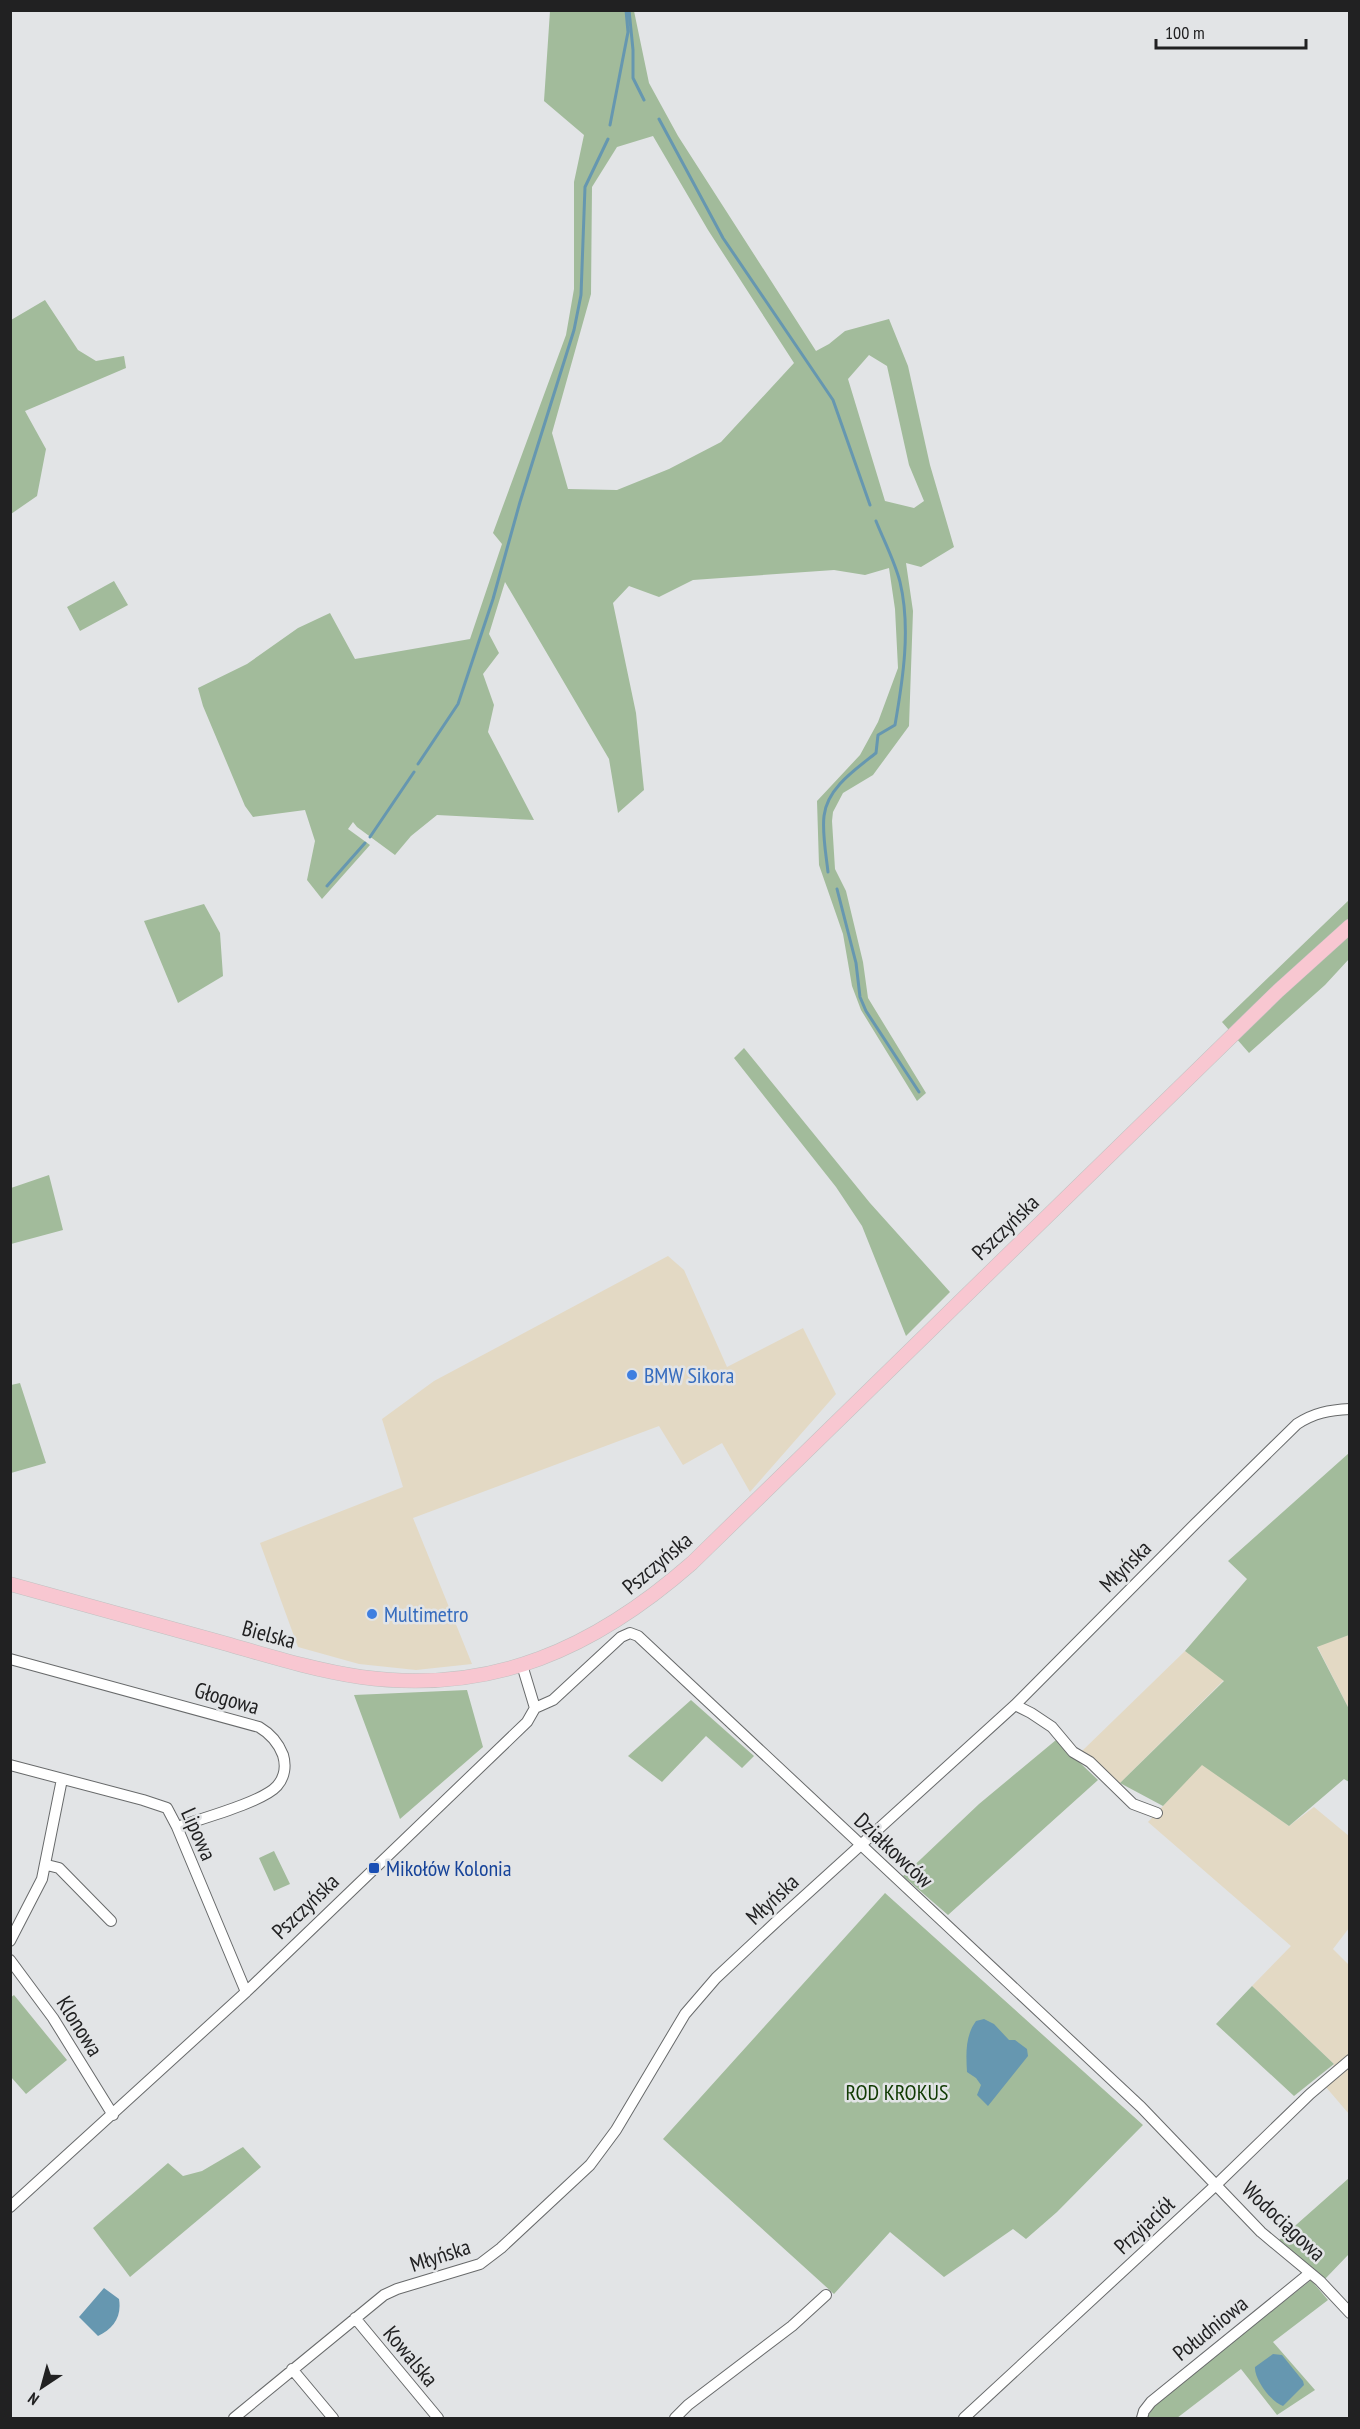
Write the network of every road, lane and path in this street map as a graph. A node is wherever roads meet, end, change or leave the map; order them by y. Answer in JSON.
{"nodes":[{"id":1,"x":1350,"y":926,"type":"edge"},
{"id":2,"x":1350,"y":1409,"type":"edge"},
{"id":3,"x":10,"y":1584,"type":"edge"},
{"id":4,"x":10,"y":1659,"type":"edge"},
{"id":5,"x":522,"y":1665,"type":"junction"},
{"id":6,"x":1015,"y":1705,"type":"junction"},
{"id":7,"x":535,"y":1708,"type":"junction"},
{"id":8,"x":10,"y":1765,"type":"edge"},
{"id":9,"x":62,"y":1779,"type":"junction"},
{"id":10,"x":1157,"y":1813,"type":"dead end"},
{"id":11,"x":177,"y":1827,"type":"junction"},
{"id":12,"x":860,"y":1845,"type":"junction"},
{"id":13,"x":47,"y":1865,"type":"junction"},
{"id":14,"x":111,"y":1921,"type":"dead end"},
{"id":15,"x":10,"y":1941,"type":"edge"},
{"id":16,"x":10,"y":1960,"type":"edge"},
{"id":17,"x":246,"y":1992,"type":"junction"},
{"id":18,"x":1350,"y":2060,"type":"edge"},
{"id":19,"x":113,"y":2115,"type":"junction"},
{"id":20,"x":1216,"y":2184,"type":"junction"},
{"id":21,"x":10,"y":2190,"type":"edge"},
{"id":22,"x":14,"y":2204,"type":"edge"},
{"id":23,"x":1310,"y":2273,"type":"junction"},
{"id":24,"x":826,"y":2295,"type":"dead end"},
{"id":25,"x":1350,"y":2313,"type":"edge"},
{"id":26,"x":355,"y":2318,"type":"junction"},
{"id":27,"x":292,"y":2369,"type":"junction"},
{"id":28,"x":689,"y":2414,"type":"edge"},
{"id":29,"x":234,"y":2418,"type":"edge"},
{"id":30,"x":333,"y":2418,"type":"edge"},
{"id":31,"x":438,"y":2418,"type":"edge"},
{"id":32,"x":675,"y":2418,"type":"edge"},
{"id":33,"x":964,"y":2418,"type":"edge"},
{"id":34,"x":1142,"y":2418,"type":"edge"}],
"edges":[{"from":1,"to":5,"type":"main road","name":"Pszczyńska"},
{"from":2,"to":6,"type":"street","name":"Młyńska"},
{"from":3,"to":5,"type":"main road","name":"Bielska"},
{"from":4,"to":11,"type":"street","name":"Głogowa"},
{"from":5,"to":7,"type":"street"},
{"from":6,"to":10,"type":"street"},
{"from":6,"to":12,"type":"street","name":"Młyńska"},
{"from":7,"to":12,"type":"street","name":"Działkowców"},
{"from":7,"to":17,"type":"street","name":"Pszczyńska"},
{"from":8,"to":9,"type":"street","name":"Lipowa"},
{"from":9,"to":11,"type":"street","name":"Lipowa"},
{"from":9,"to":13,"type":"street"},
{"from":11,"to":17,"type":"street","name":"Lipowa"},
{"from":12,"to":20,"type":"street","name":"Działkowców"},
{"from":12,"to":26,"type":"street","name":"Młyńska"},
{"from":13,"to":14,"type":"street"},
{"from":13,"to":15,"type":"street"},
{"from":16,"to":19,"type":"street","name":"Klonowa"},
{"from":17,"to":19,"type":"street","name":"Pszczyńska"},
{"from":18,"to":20,"type":"street","name":"Przyjaciół"},
{"from":19,"to":22,"type":"street","name":"Pszczyńska"},
{"from":20,"to":23,"type":"street","name":"Wodociągowa"},
{"from":20,"to":33,"type":"street","name":"Przyjaciół"},
{"from":21,"to":22,"type":"street"},
{"from":23,"to":25,"type":"street","name":"Wodociągowa"},
{"from":23,"to":34,"type":"street","name":"Południowa"},
{"from":24,"to":28,"type":"street"},
{"from":26,"to":27,"type":"street","name":"Młyńska"},
{"from":26,"to":31,"type":"street","name":"Kowalska"},
{"from":27,"to":29,"type":"street","name":"Młyńska"},
{"from":27,"to":30,"type":"street"},
{"from":28,"to":32,"type":"street"}]}
